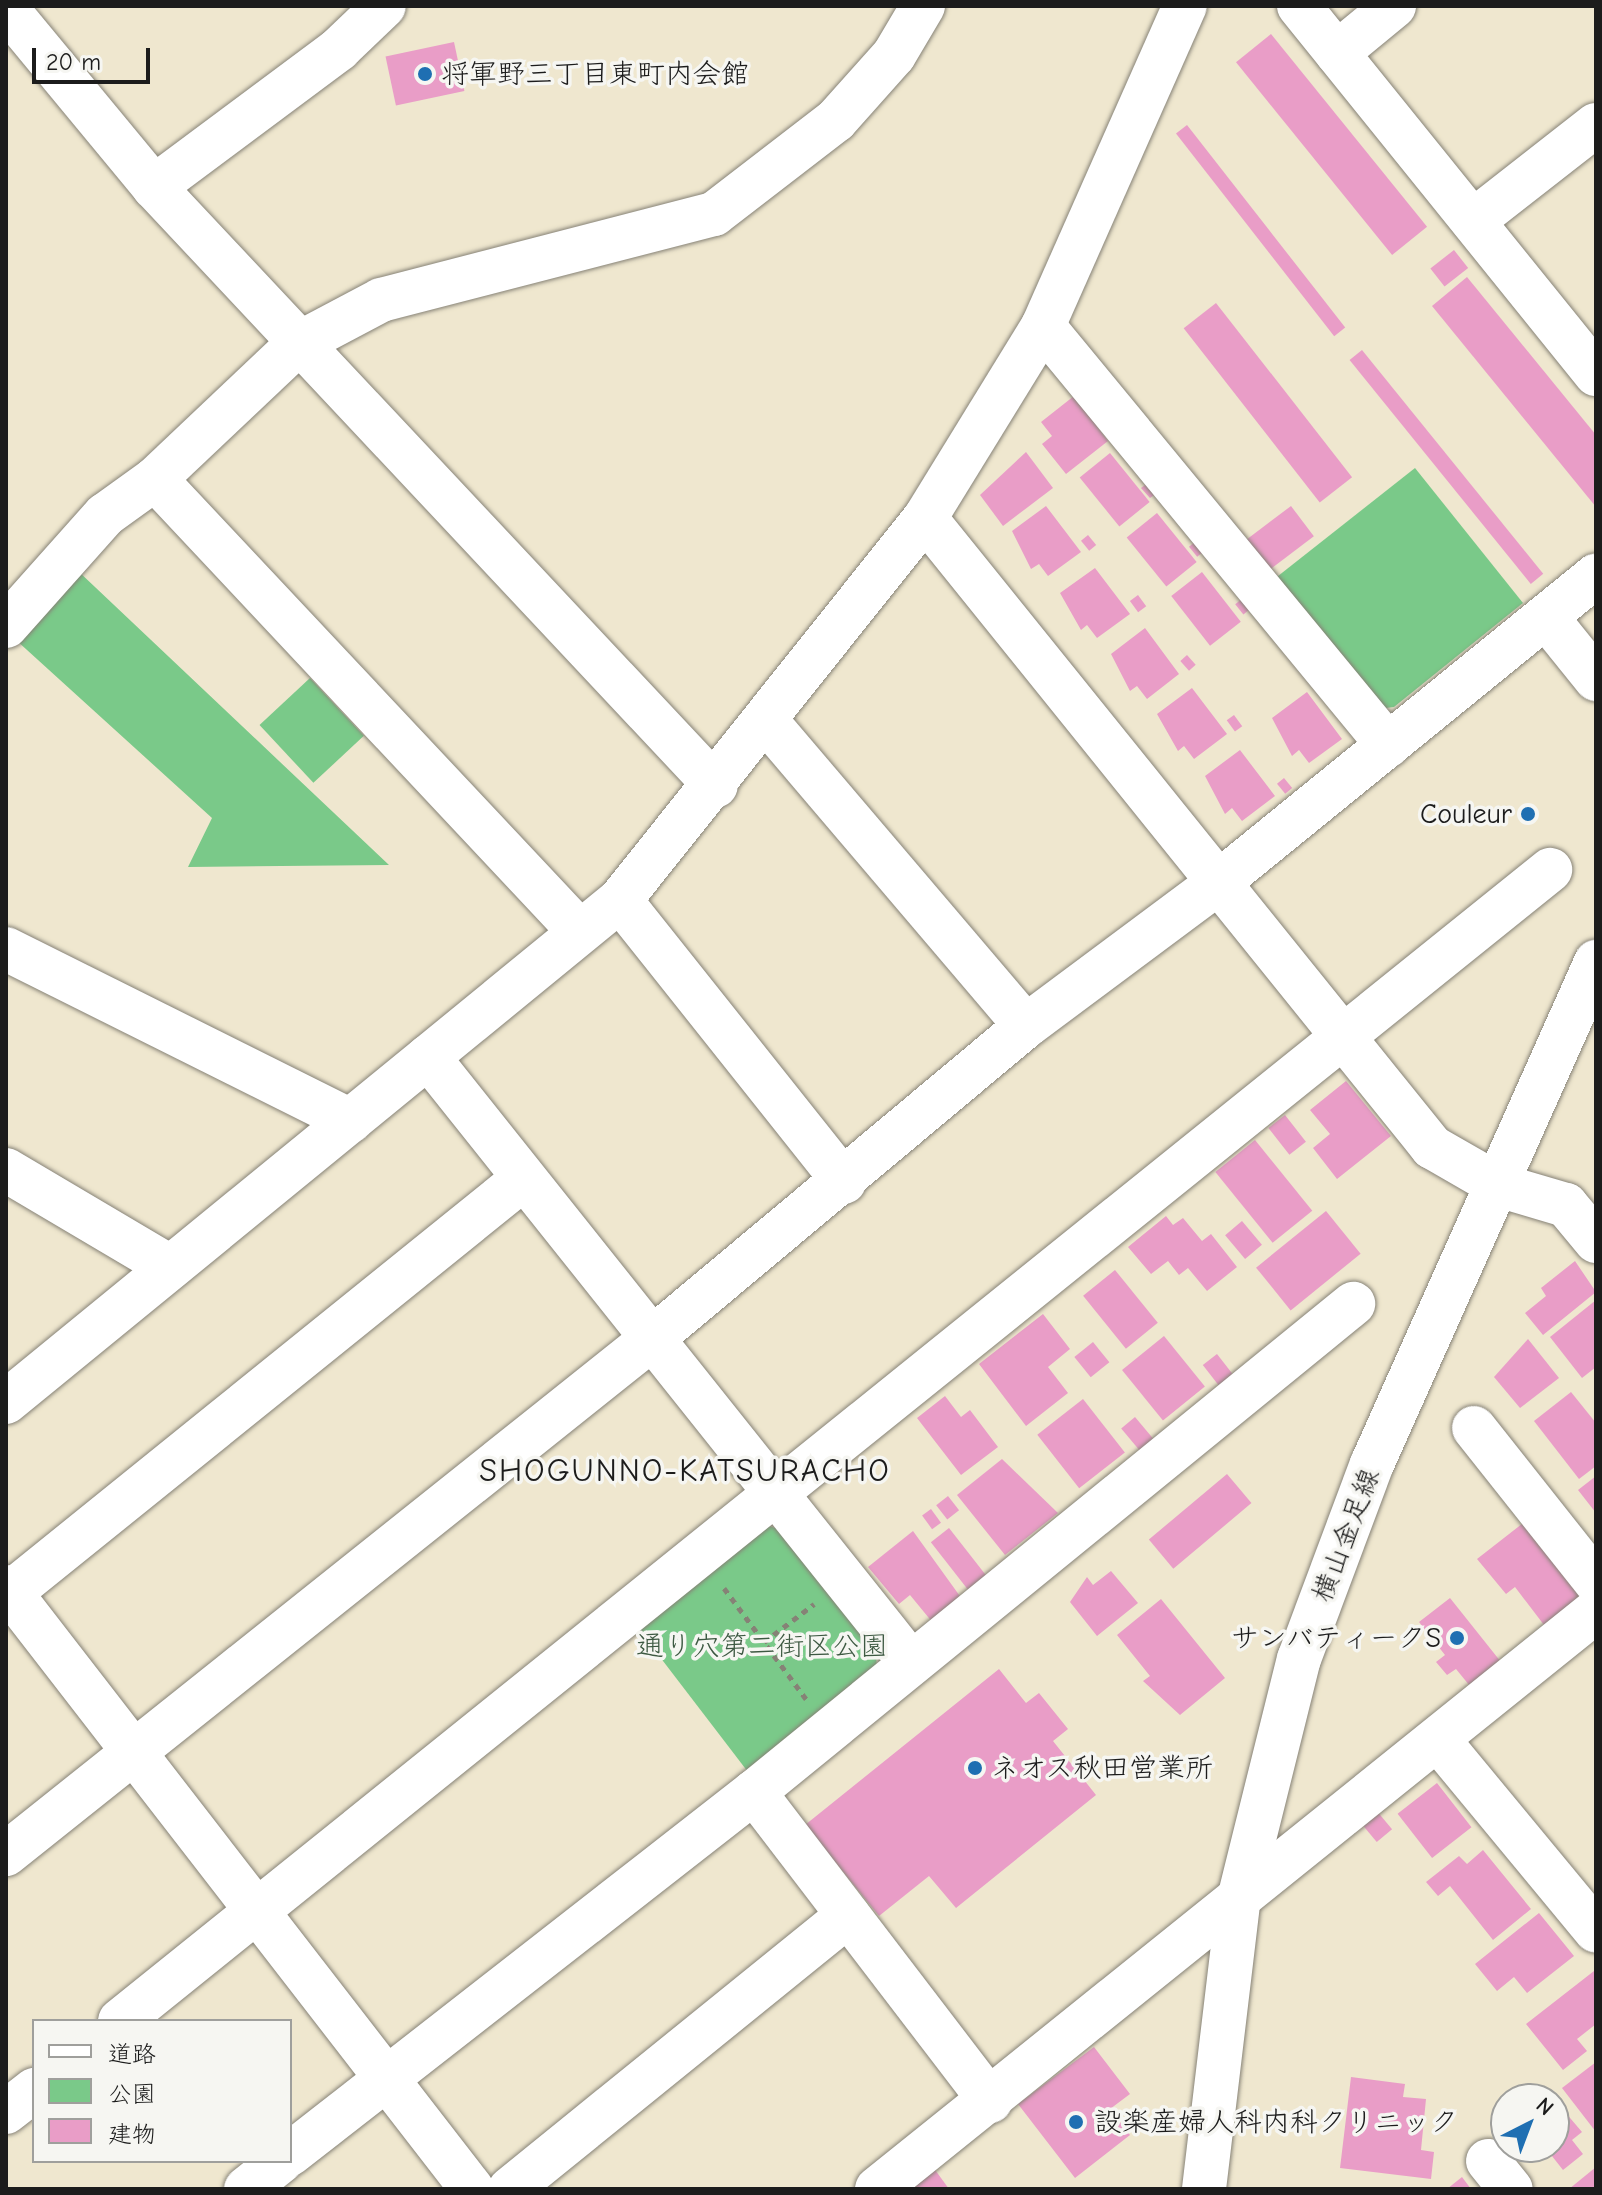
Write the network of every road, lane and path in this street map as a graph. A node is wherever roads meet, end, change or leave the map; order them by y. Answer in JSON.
{"nodes":[{"id":1,"x":384,"y":6,"type":"edge"},
{"id":2,"x":923,"y":6,"type":"edge"},
{"id":3,"x":1185,"y":6,"type":"edge"},
{"id":4,"x":1299,"y":6,"type":"edge"},
{"id":5,"x":1394,"y":6,"type":"edge"},
{"id":6,"x":21,"y":12,"type":"edge"},
{"id":7,"x":1337,"y":53,"type":"junction"},
{"id":8,"x":1596,"y":125,"type":"edge"},
{"id":9,"x":154,"y":187,"type":"junction"},
{"id":10,"x":1473,"y":221,"type":"junction"},
{"id":11,"x":1043,"y":326,"type":"junction"},
{"id":12,"x":298,"y":344,"type":"junction"},
{"id":13,"x":1596,"y":374,"type":"edge"},
{"id":14,"x":155,"y":479,"type":"junction"},
{"id":15,"x":925,"y":518,"type":"junction"},
{"id":16,"x":1596,"y":576,"type":"edge"},
{"id":17,"x":1546,"y":617,"type":"junction"},
{"id":18,"x":6,"y":626,"type":"edge"},
{"id":19,"x":1596,"y":679,"type":"edge"},
{"id":20,"x":767,"y":722,"type":"junction"},
{"id":21,"x":1388,"y":745,"type":"junction"},
{"id":22,"x":716,"y":786,"type":"junction"},
{"id":23,"x":1550,"y":870,"type":"dead end"},
{"id":24,"x":1219,"y":882,"type":"junction"},
{"id":25,"x":620,"y":900,"type":"junction"},
{"id":26,"x":580,"y":932,"type":"junction"},
{"id":27,"x":6,"y":949,"type":"edge"},
{"id":28,"x":1596,"y":962,"type":"edge"},
{"id":29,"x":1026,"y":1026,"type":"junction"},
{"id":30,"x":1341,"y":1035,"type":"junction"},
{"id":31,"x":428,"y":1057,"type":"junction"},
{"id":32,"x":351,"y":1121,"type":"junction"},
{"id":33,"x":6,"y":1170,"type":"edge"},
{"id":34,"x":523,"y":1179,"type":"junction"},
{"id":35,"x":844,"y":1182,"type":"junction"},
{"id":36,"x":1498,"y":1185,"type":"junction"},
{"id":37,"x":1596,"y":1241,"type":"edge"},
{"id":38,"x":170,"y":1267,"type":"junction"},
{"id":39,"x":1353,"y":1304,"type":"dead end"},
{"id":40,"x":654,"y":1337,"type":"junction"},
{"id":41,"x":6,"y":1402,"type":"edge"},
{"id":42,"x":1474,"y":1428,"type":"dead end"},
{"id":43,"x":776,"y":1491,"type":"junction"},
{"id":44,"x":700,"y":1555,"type":"junction"},
{"id":45,"x":845,"y":1580,"type":"junction"},
{"id":46,"x":1596,"y":1582,"type":"edge"},
{"id":47,"x":8,"y":1590,"type":"edge"},
{"id":48,"x":1596,"y":1611,"type":"edge"},
{"id":49,"x":764,"y":1642,"type":"junction"},
{"id":50,"x":911,"y":1663,"type":"junction"},
{"id":51,"x":829,"y":1731,"type":"junction"},
{"id":52,"x":1439,"y":1741,"type":"junction"},
{"id":53,"x":131,"y":1755,"type":"junction"},
{"id":54,"x":754,"y":1792,"type":"junction"},
{"id":55,"x":6,"y":1854,"type":"edge"},
{"id":56,"x":1238,"y":1903,"type":"junction"},
{"id":57,"x":255,"y":1912,"type":"junction"},
{"id":58,"x":848,"y":1915,"type":"junction"},
{"id":59,"x":1596,"y":1931,"type":"edge"},
{"id":60,"x":122,"y":2019,"type":"edge"},
{"id":61,"x":383,"y":2079,"type":"junction"},
{"id":62,"x":32,"y":2092,"type":"edge"},
{"id":63,"x":990,"y":2101,"type":"junction"},
{"id":64,"x":6,"y":2112,"type":"edge"},
{"id":65,"x":292,"y":2152,"type":"edge"},
{"id":66,"x":278,"y":2163,"type":"edge"},
{"id":67,"x":246,"y":2189,"type":"edge"},
{"id":68,"x":472,"y":2189,"type":"edge"},
{"id":69,"x":510,"y":2189,"type":"edge"},
{"id":70,"x":877,"y":2189,"type":"edge"},
{"id":71,"x":1204,"y":2189,"type":"edge"}],
"edges":[{"from":1,"to":9,"type":"street"},
{"from":2,"to":12,"type":"street"},
{"from":3,"to":11,"type":"street"},
{"from":4,"to":7,"type":"street"},
{"from":5,"to":7,"type":"street"},
{"from":6,"to":9,"type":"street"},
{"from":7,"to":10,"type":"street"},
{"from":8,"to":10,"type":"street"},
{"from":9,"to":12,"type":"street"},
{"from":10,"to":13,"type":"street"},
{"from":11,"to":15,"type":"street"},
{"from":11,"to":21,"type":"street"},
{"from":12,"to":14,"type":"street"},
{"from":12,"to":22,"type":"street"},
{"from":14,"to":18,"type":"street"},
{"from":14,"to":26,"type":"street"},
{"from":15,"to":20,"type":"street"},
{"from":15,"to":24,"type":"street"},
{"from":16,"to":17,"type":"street"},
{"from":17,"to":19,"type":"street"},
{"from":17,"to":21,"type":"street"},
{"from":20,"to":22,"type":"street"},
{"from":20,"to":29,"type":"street"},
{"from":21,"to":24,"type":"street"},
{"from":22,"to":25,"type":"street"},
{"from":23,"to":30,"type":"street"},
{"from":24,"to":29,"type":"street"},
{"from":24,"to":30,"type":"street"},
{"from":25,"to":26,"type":"street"},
{"from":25,"to":35,"type":"street"},
{"from":26,"to":31,"type":"street"},
{"from":27,"to":32,"type":"street"},
{"from":28,"to":36,"type":"street","name":"横山金足線"},
{"from":29,"to":35,"type":"street"},
{"from":30,"to":36,"type":"street"},
{"from":30,"to":43,"type":"street"},
{"from":31,"to":32,"type":"street"},
{"from":31,"to":34,"type":"street"},
{"from":32,"to":38,"type":"street"},
{"from":33,"to":38,"type":"street"},
{"from":34,"to":40,"type":"street"},
{"from":34,"to":47,"type":"street"},
{"from":35,"to":40,"type":"street"},
{"from":36,"to":37,"type":"street"},
{"from":36,"to":56,"type":"street","name":"横山金足線"},
{"from":38,"to":41,"type":"street"},
{"from":39,"to":50,"type":"street"},
{"from":40,"to":43,"type":"street"},
{"from":40,"to":53,"type":"street"},
{"from":42,"to":46,"type":"street"},
{"from":43,"to":44,"type":"street"},
{"from":43,"to":45,"type":"street"},
{"from":44,"to":49,"type":"path"},
{"from":44,"to":57,"type":"street"},
{"from":45,"to":49,"type":"path"},
{"from":45,"to":50,"type":"street"},
{"from":47,"to":53,"type":"street"},
{"from":48,"to":52,"type":"street"},
{"from":49,"to":51,"type":"path"},
{"from":50,"to":51,"type":"street"},
{"from":51,"to":54,"type":"street"},
{"from":52,"to":56,"type":"street"},
{"from":52,"to":59,"type":"street"},
{"from":53,"to":55,"type":"street"},
{"from":53,"to":57,"type":"street"},
{"from":54,"to":58,"type":"street"},
{"from":54,"to":61,"type":"street"},
{"from":56,"to":63,"type":"street"},
{"from":56,"to":71,"type":"street","name":"横山金足線"},
{"from":57,"to":60,"type":"street"},
{"from":57,"to":61,"type":"street"},
{"from":58,"to":63,"type":"street"},
{"from":58,"to":69,"type":"street"},
{"from":61,"to":65,"type":"street"},
{"from":61,"to":68,"type":"street"},
{"from":62,"to":64,"type":"street"},
{"from":63,"to":70,"type":"street"},
{"from":66,"to":67,"type":"street"}]}
